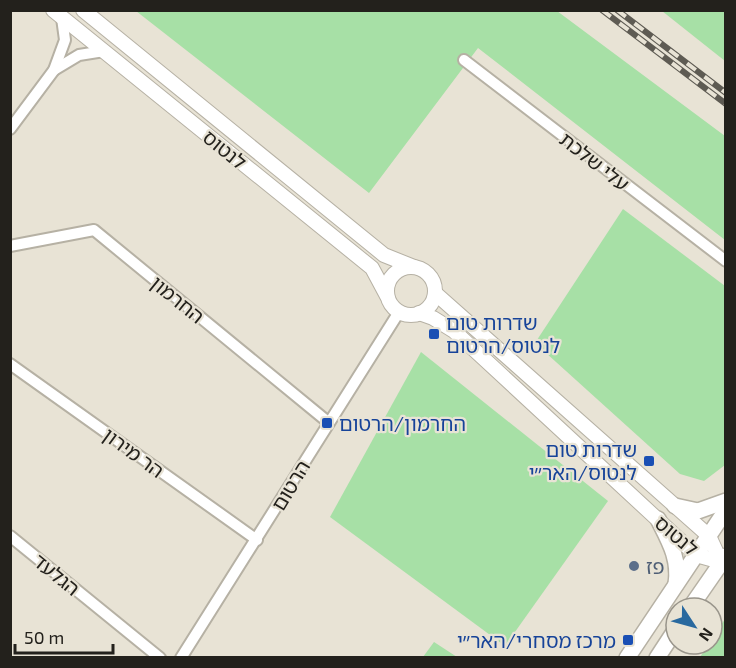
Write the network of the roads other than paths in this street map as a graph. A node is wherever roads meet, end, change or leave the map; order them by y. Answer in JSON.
{"nodes":[{"id":1,"x":83,"y":10,"type":"edge"},
{"id":2,"x":57,"y":14,"type":"edge"},
{"id":3,"x":104,"y":51,"type":"junction"},
{"id":4,"x":464,"y":60,"type":"dead end"},
{"id":5,"x":54,"y":70,"type":"junction"},
{"id":6,"x":10,"y":129,"type":"edge"},
{"id":7,"x":10,"y":246,"type":"edge"},
{"id":8,"x":726,"y":261,"type":"edge"},
{"id":9,"x":414,"y":267,"type":"junction"},
{"id":10,"x":435,"y":293,"type":"junction"},
{"id":11,"x":387,"y":296,"type":"junction"},
{"id":12,"x":399,"y":312,"type":"junction"},
{"id":13,"x":419,"y":313,"type":"junction"},
{"id":14,"x":10,"y":364,"type":"edge"},
{"id":15,"x":328,"y":422,"type":"junction"},
{"id":16,"x":726,"y":501,"type":"edge"},
{"id":17,"x":675,"y":506,"type":"junction"},
{"id":18,"x":726,"y":510,"type":"edge"},
{"id":19,"x":658,"y":519,"type":"junction"},
{"id":20,"x":10,"y":536,"type":"edge"},
{"id":21,"x":709,"y":536,"type":"junction"},
{"id":22,"x":257,"y":540,"type":"junction"},
{"id":23,"x":696,"y":555,"type":"junction"},
{"id":24,"x":724,"y":561,"type":"edge"},
{"id":25,"x":675,"y":586,"type":"junction"},
{"id":26,"x":699,"y":596,"type":"edge"},
{"id":27,"x":160,"y":657,"type":"edge"},
{"id":28,"x":181,"y":657,"type":"edge"},
{"id":29,"x":627,"y":657,"type":"edge"}],
"edges":[{"from":1,"to":9,"type":"street","name":"לנטוס"},
{"from":2,"to":3,"type":"street","name":"לנטוס"},
{"from":2,"to":5,"type":"street"},
{"from":3,"to":5,"type":"street"},
{"from":3,"to":11,"type":"street","name":"לנטוס"},
{"from":4,"to":8,"type":"street","name":"עלי שלכת"},
{"from":5,"to":6,"type":"street"},
{"from":7,"to":15,"type":"street","name":"החרמון"},
{"from":9,"to":10,"type":"street"},
{"from":9,"to":11,"type":"street"},
{"from":10,"to":13,"type":"street"},
{"from":10,"to":17,"type":"street","name":"לנטוס"},
{"from":11,"to":12,"type":"street"},
{"from":12,"to":13,"type":"street"},
{"from":12,"to":15,"type":"street","name":"הרטום"},
{"from":13,"to":19,"type":"street","name":"לנטוס"},
{"from":14,"to":22,"type":"street","name":"הר מירון"},
{"from":15,"to":22,"type":"street","name":"הרטום"},
{"from":16,"to":17,"type":"main road"},
{"from":17,"to":21,"type":"street","name":"לנטוס"},
{"from":18,"to":21,"type":"main road"},
{"from":19,"to":23,"type":"street","name":"לנטוס"},
{"from":19,"to":25,"type":"main road"},
{"from":20,"to":27,"type":"street","name":"הגלעד"},
{"from":21,"to":23,"type":"main road"},
{"from":21,"to":24,"type":"street","name":"לנטוס"},
{"from":22,"to":28,"type":"street","name":"הרטום"},
{"from":23,"to":24,"type":"street","name":"לנטוס"},
{"from":23,"to":25,"type":"main road"},
{"from":24,"to":26,"type":"main road"},
{"from":25,"to":29,"type":"main road"}]}
